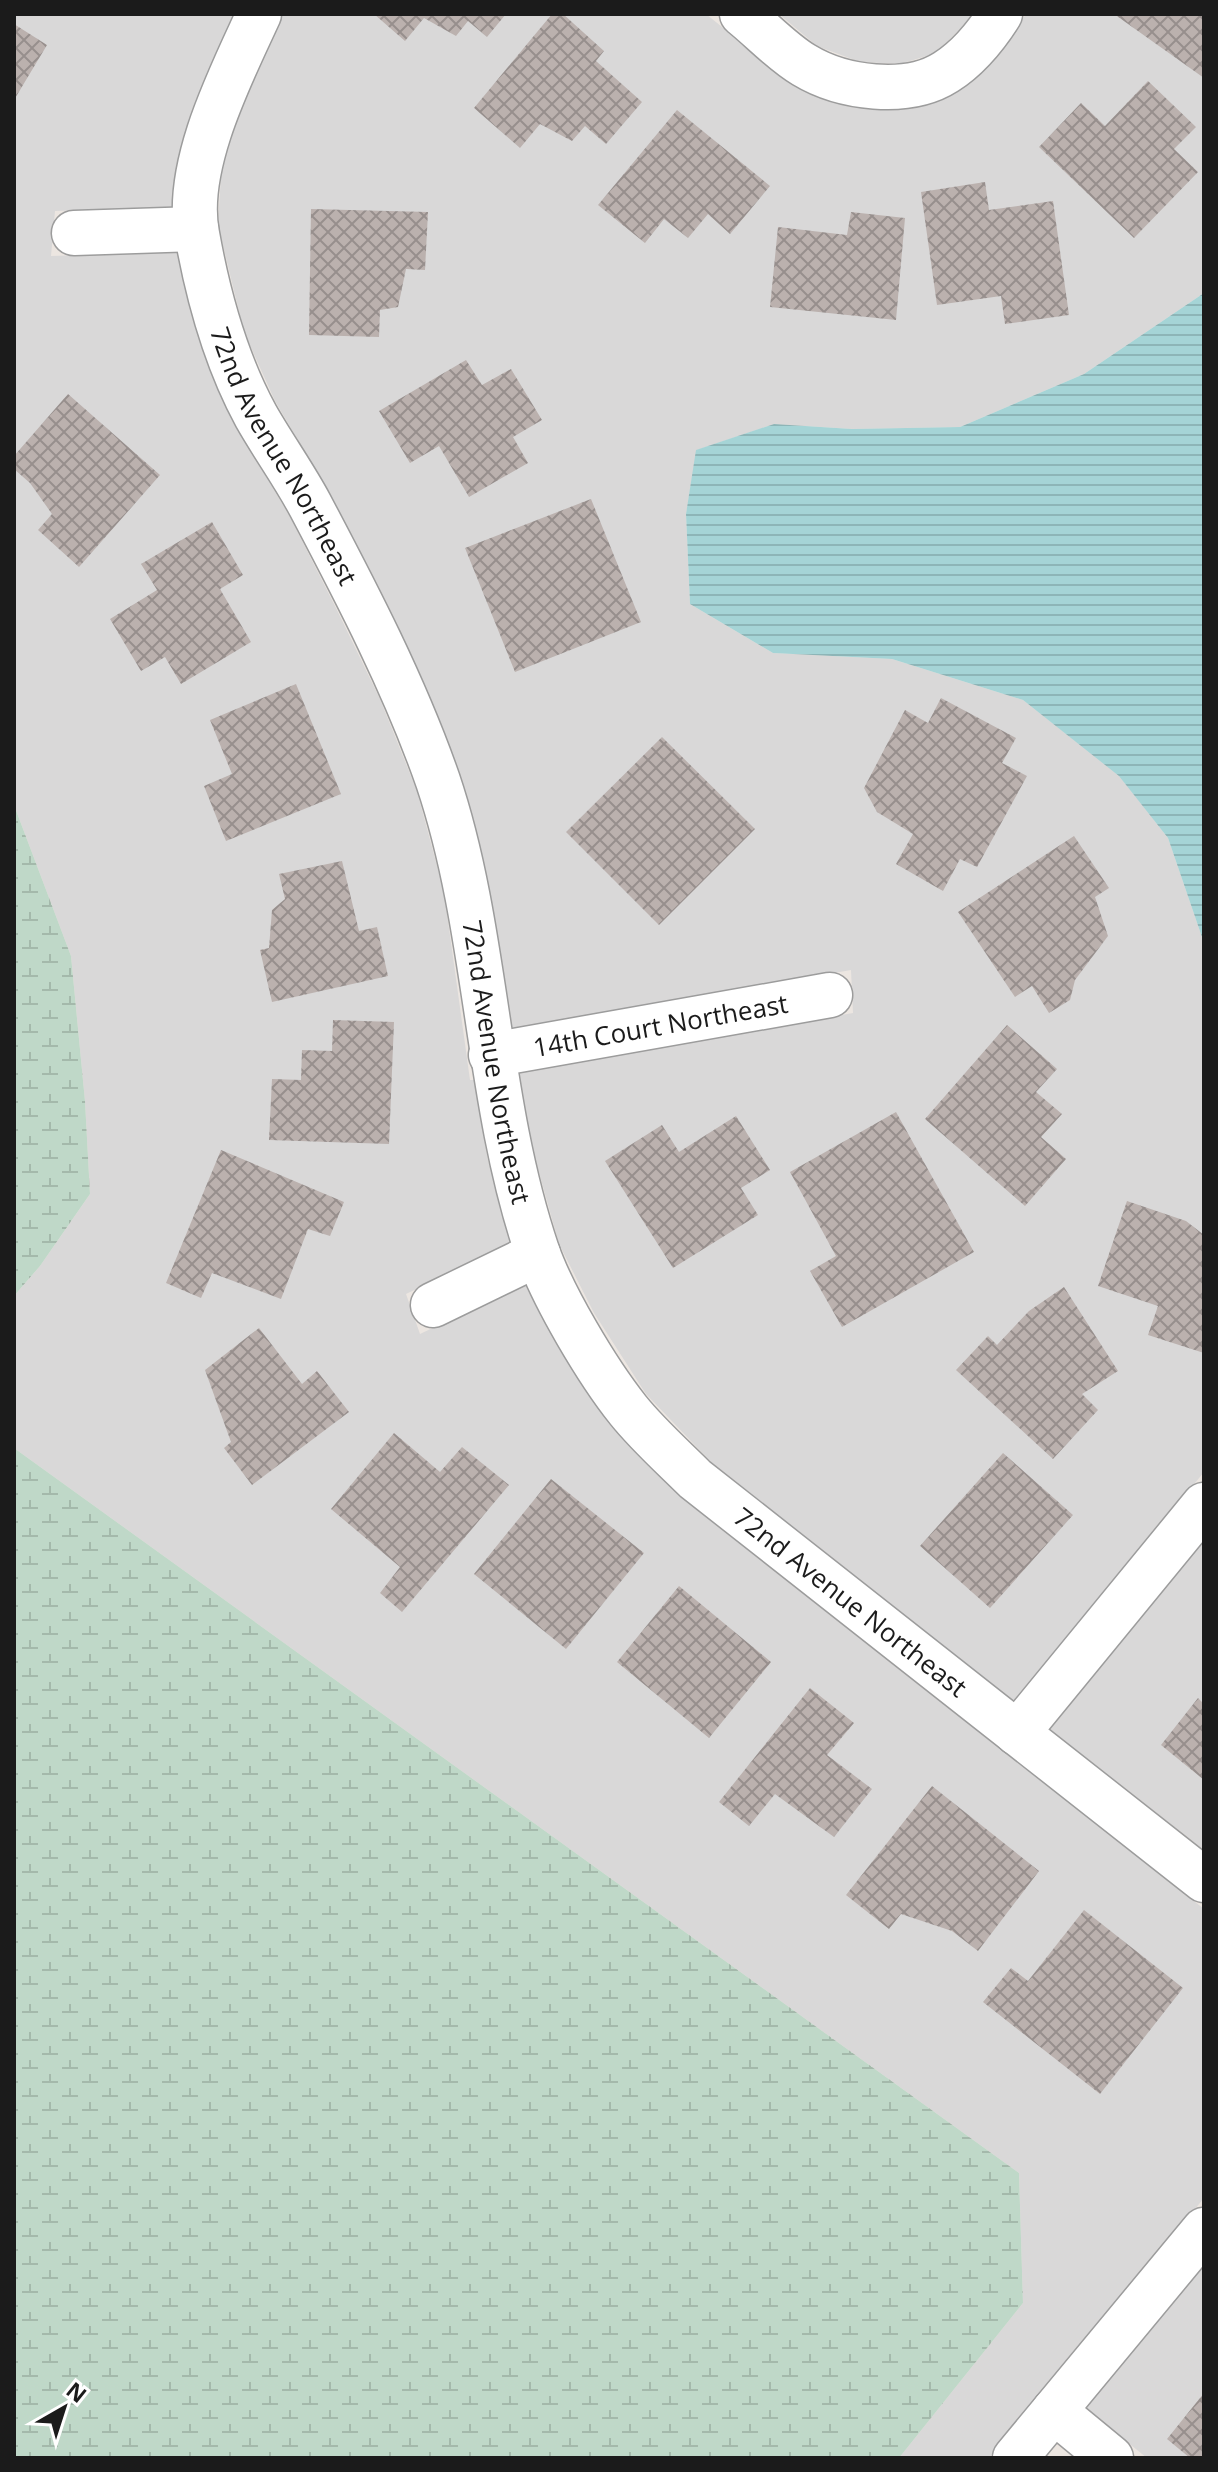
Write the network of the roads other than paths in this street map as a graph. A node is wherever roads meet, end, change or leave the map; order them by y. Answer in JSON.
{"nodes":[{"id":1,"x":259,"y":14,"type":"edge"},
{"id":2,"x":742,"y":14,"type":"edge"},
{"id":3,"x":1000,"y":14,"type":"edge"},
{"id":4,"x":196,"y":229,"type":"junction"},
{"id":5,"x":74,"y":233,"type":"dead end"},
{"id":6,"x":830,"y":995,"type":"dead end"},
{"id":7,"x":491,"y":1055,"type":"junction"},
{"id":8,"x":538,"y":1254,"type":"junction"},
{"id":9,"x":433,"y":1305,"type":"dead end"},
{"id":10,"x":1204,"y":1505,"type":"edge"},
{"id":11,"x":1017,"y":1733,"type":"junction"},
{"id":12,"x":1204,"y":1880,"type":"edge"},
{"id":13,"x":1204,"y":2230,"type":"edge"},
{"id":14,"x":1054,"y":2411,"type":"junction"},
{"id":15,"x":1015,"y":2458,"type":"edge"},
{"id":16,"x":1111,"y":2458,"type":"edge"}],
"edges":[{"from":1,"to":4,"type":"street","name":"72nd Avenue Northeast"},
{"from":2,"to":3,"type":"street"},
{"from":4,"to":5,"type":"street"},
{"from":4,"to":7,"type":"street","name":"72nd Avenue Northeast"},
{"from":6,"to":7,"type":"street","name":"14th Court Northeast"},
{"from":7,"to":8,"type":"street","name":"72nd Avenue Northeast"},
{"from":8,"to":9,"type":"street"},
{"from":8,"to":11,"type":"street","name":"72nd Avenue Northeast"},
{"from":10,"to":11,"type":"street"},
{"from":11,"to":12,"type":"street","name":"72nd Avenue Northeast"},
{"from":13,"to":14,"type":"street"},
{"from":14,"to":15,"type":"street"},
{"from":14,"to":16,"type":"street"}]}
